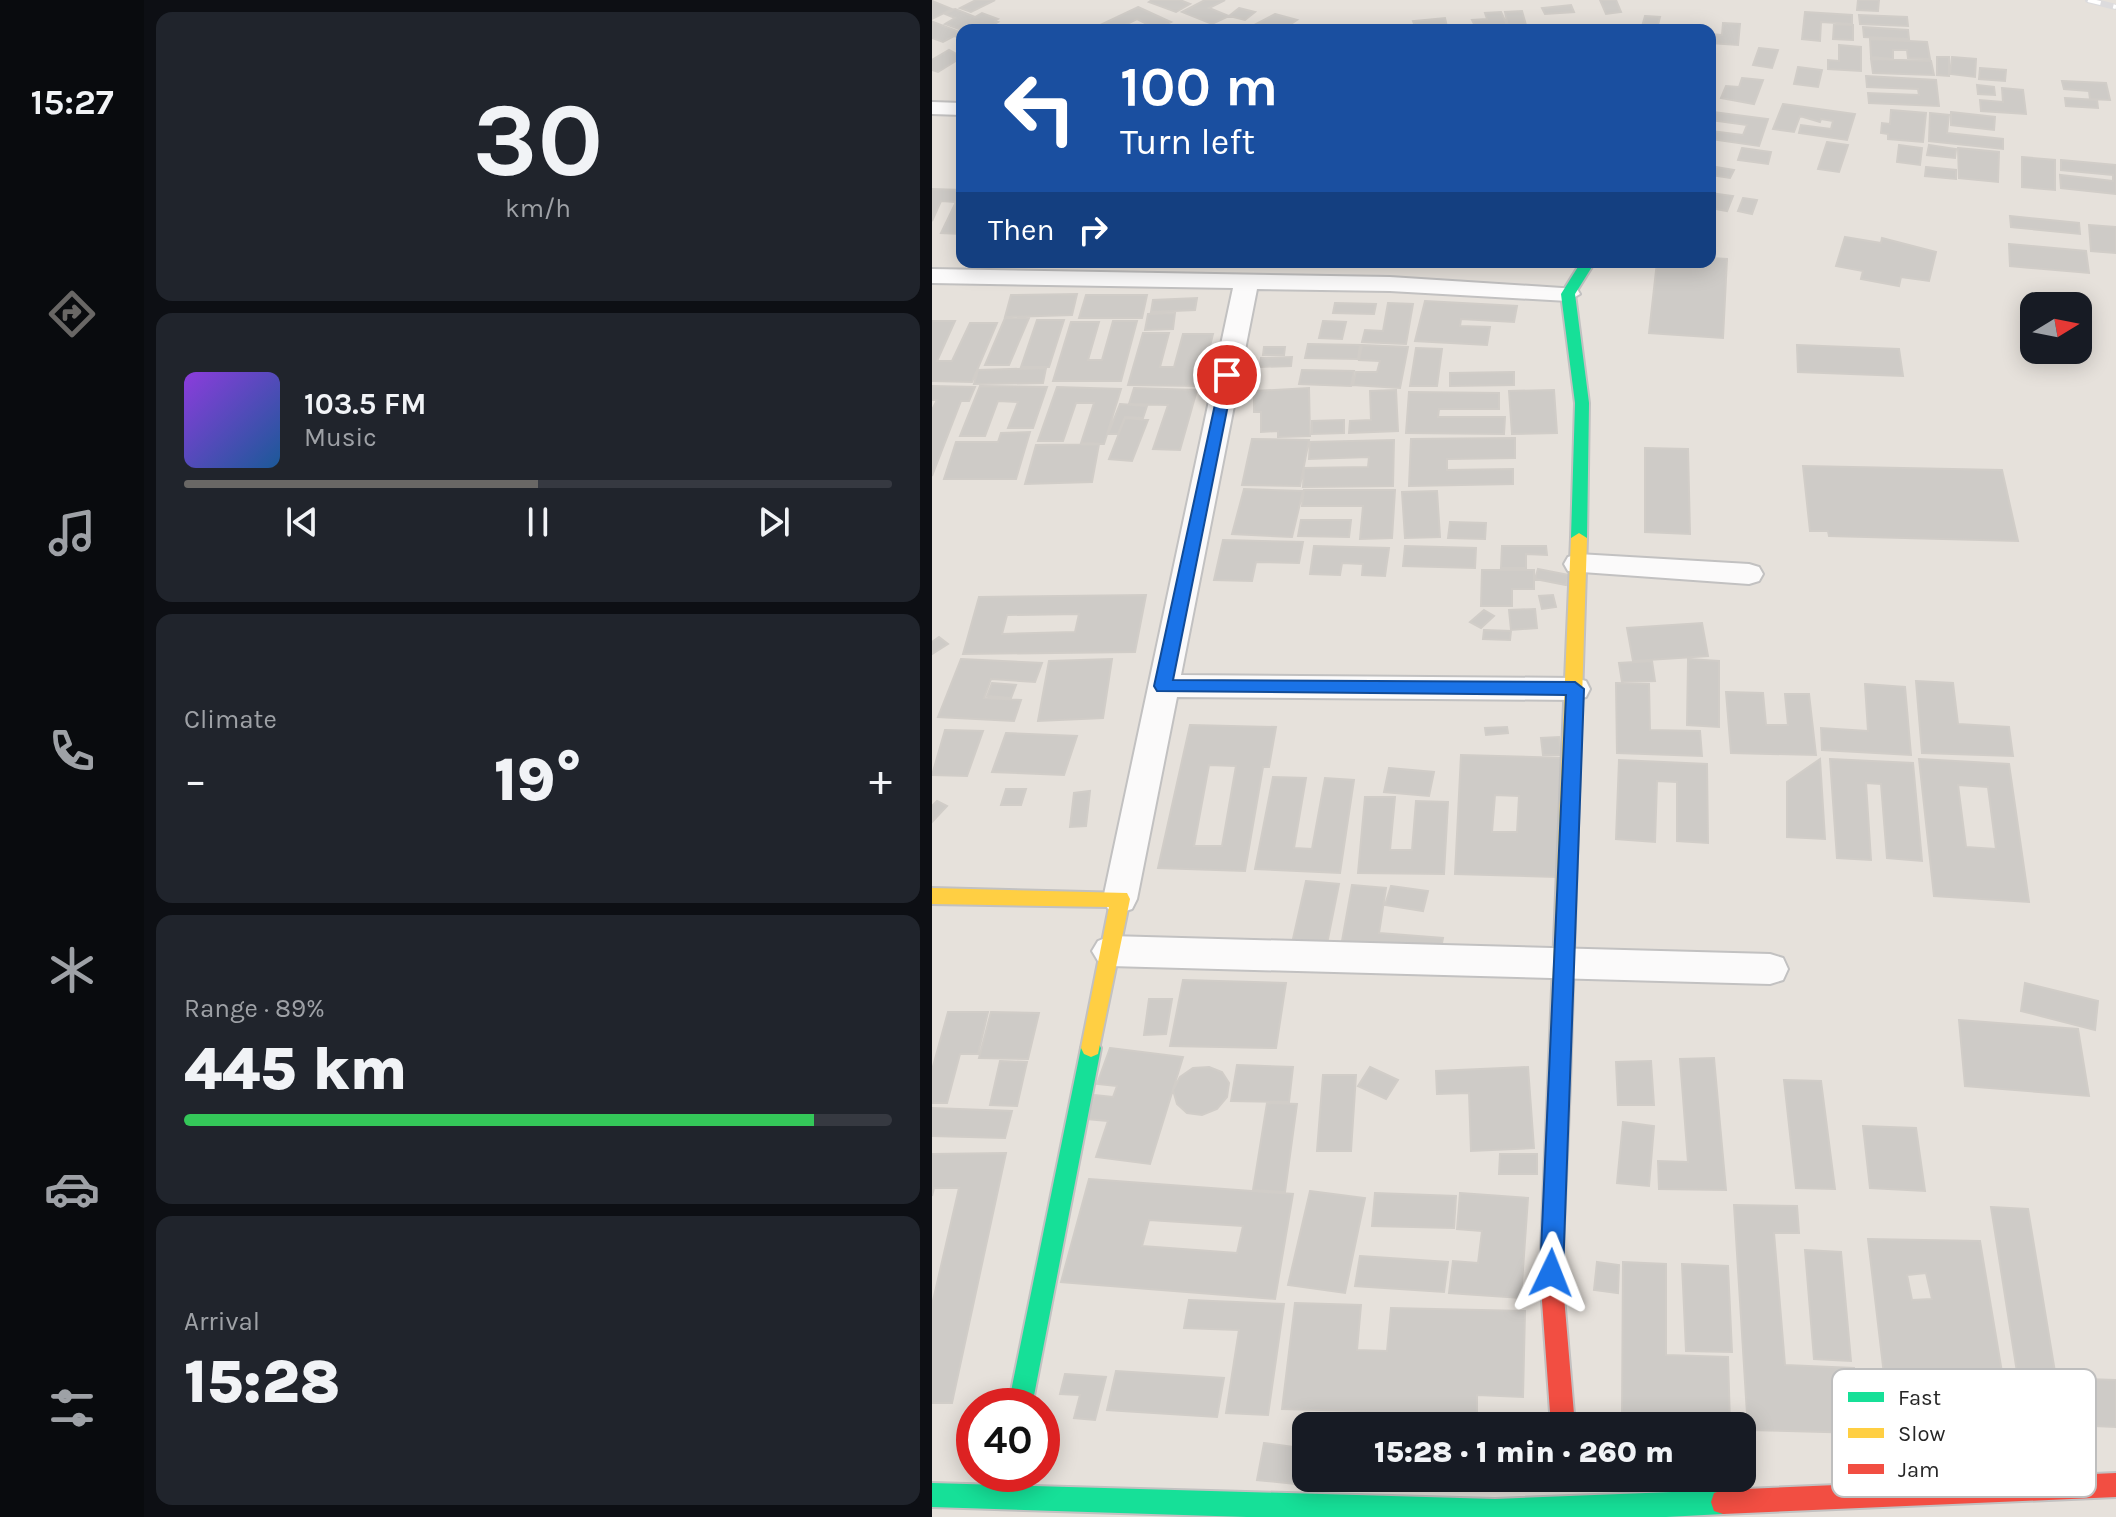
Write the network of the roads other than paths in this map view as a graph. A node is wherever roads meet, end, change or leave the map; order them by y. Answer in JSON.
{"nodes":[{"id":1,"x":932,"y":108,"type":"edge"},
{"id":2,"x":956,"y":109,"type":"edge"},
{"id":3,"x":1584,"y":268,"type":"edge"},
{"id":4,"x":932,"y":276,"type":"edge"},
{"id":5,"x":1246,"y":282,"type":"junction"},
{"id":6,"x":1568,"y":294,"type":"junction"},
{"id":7,"x":1578,"y":564,"type":"junction"},
{"id":8,"x":1749,"y":574,"type":"dead end"},
{"id":9,"x":1163,"y":686,"type":"junction"},
{"id":10,"x":1575,"y":689,"type":"junction"},
{"id":11,"x":932,"y":896,"type":"edge"},
{"id":12,"x":1120,"y":899,"type":"junction"},
{"id":13,"x":1110,"y":951,"type":"junction"},
{"id":14,"x":1563,"y":964,"type":"junction"},
{"id":15,"x":1770,"y":969,"type":"dead end"},
{"id":16,"x":1024,"y":1388,"type":"edge"},
{"id":17,"x":1562,"y":1412,"type":"edge"},
{"id":18,"x":2096,"y":1485,"type":"edge"},
{"id":19,"x":2116,"y":1485,"type":"edge"},
{"id":20,"x":1060,"y":1488,"type":"edge"},
{"id":21,"x":1832,"y":1490,"type":"edge"},
{"id":22,"x":956,"y":1492,"type":"edge"},
{"id":23,"x":1568,"y":1494,"type":"edge"},
{"id":24,"x":932,"y":1495,"type":"edge"}],
"edges":[{"from":1,"to":2,"type":"street"},
{"from":3,"to":6,"type":"street"},
{"from":4,"to":5,"type":"street"},
{"from":5,"to":6,"type":"street"},
{"from":5,"to":9,"type":"street"},
{"from":6,"to":7,"type":"street"},
{"from":7,"to":8,"type":"street"},
{"from":7,"to":10,"type":"street"},
{"from":9,"to":10,"type":"street"},
{"from":9,"to":12,"type":"street"},
{"from":10,"to":14,"type":"street"},
{"from":11,"to":12,"type":"street"},
{"from":12,"to":13,"type":"street"},
{"from":13,"to":14,"type":"street"},
{"from":13,"to":16,"type":"street"},
{"from":14,"to":15,"type":"street"},
{"from":14,"to":17,"type":"street"},
{"from":18,"to":19,"type":"street"},
{"from":20,"to":23,"type":"street"},
{"from":21,"to":23,"type":"street"},
{"from":22,"to":24,"type":"street"}]}
